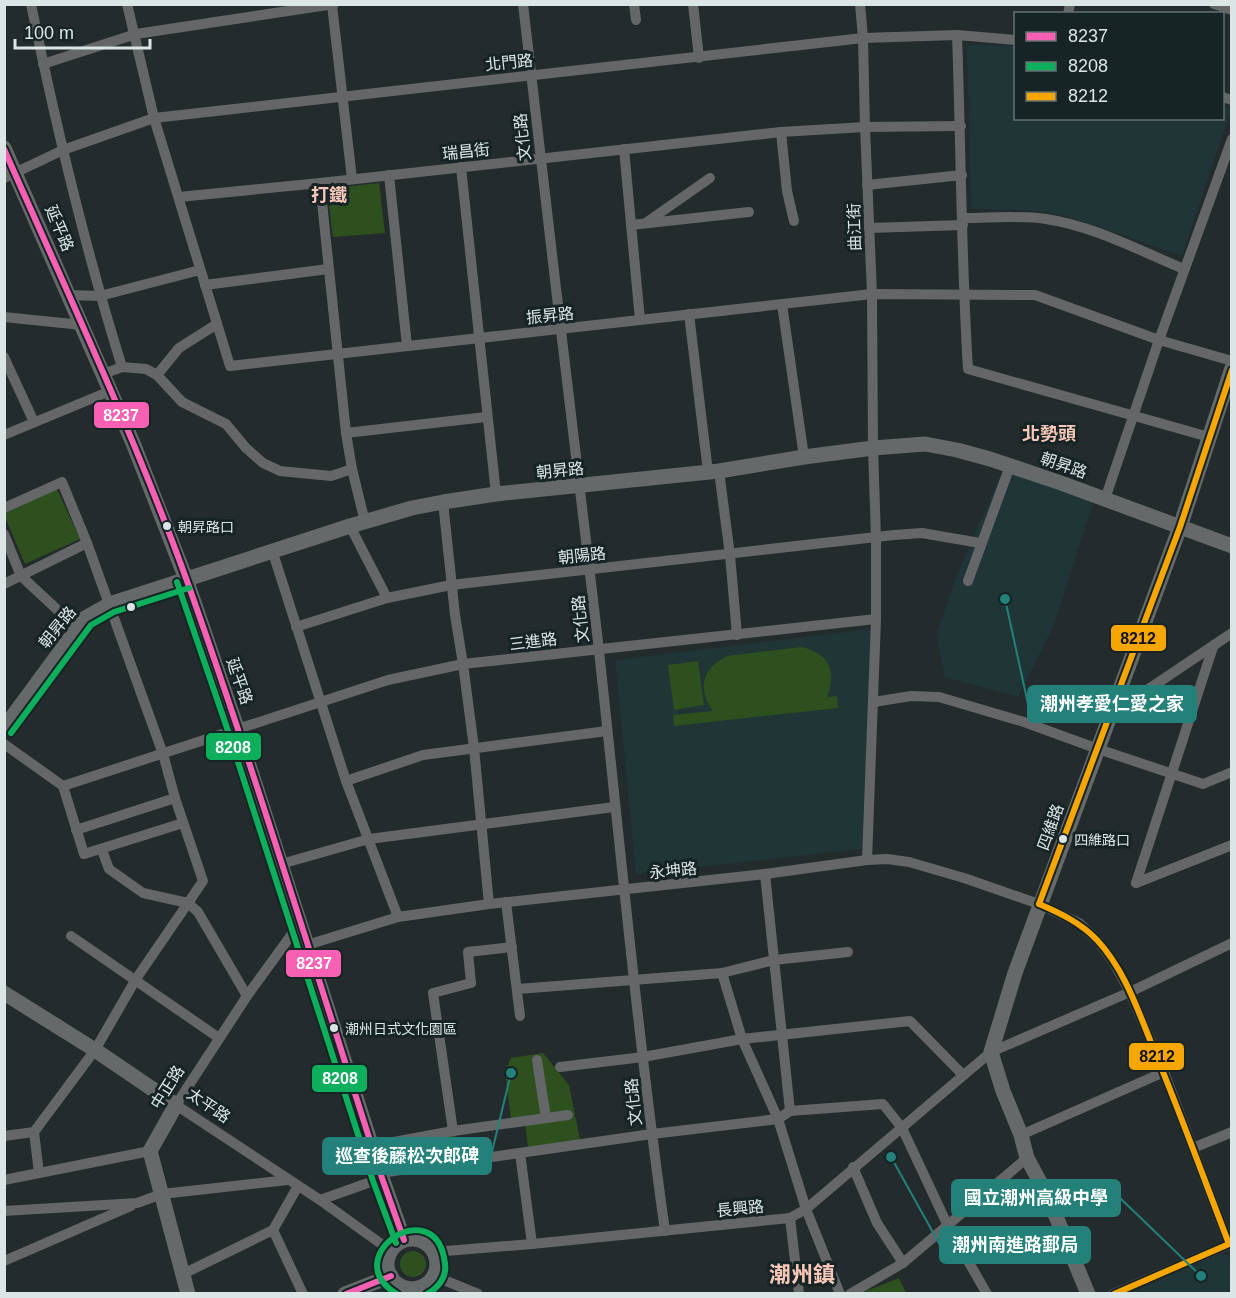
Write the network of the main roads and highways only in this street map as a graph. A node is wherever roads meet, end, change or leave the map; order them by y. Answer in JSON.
{"nodes":[{"id":1,"x":4,"y":148,"type":"edge"},
{"id":2,"x":10,"y":176,"type":"edge"},
{"id":3,"x":1232,"y":368,"type":"edge"},
{"id":4,"x":1180,"y":527,"type":"junction"},
{"id":5,"x":1232,"y":546,"type":"edge"},
{"id":6,"x":186,"y":579,"type":"junction"},
{"id":7,"x":4,"y":728,"type":"edge"},
{"id":8,"x":6,"y":995,"type":"edge"},
{"id":9,"x":176,"y":1105,"type":"joint"},
{"id":10,"x":404,"y":1240,"type":"junction"},
{"id":11,"x":390,"y":1276,"type":"junction"},
{"id":12,"x":402,"y":1290,"type":"edge"},
{"id":13,"x":188,"y":1293,"type":"edge"},
{"id":14,"x":345,"y":1293,"type":"edge"},
{"id":15,"x":1088,"y":1293,"type":"edge"}],
"edges":[{"from":1,"to":2,"type":"main road","name":"延平路"},
{"from":2,"to":6,"type":"main road","name":"延平路"},
{"from":3,"to":4,"type":"main road","name":"四維路"},
{"from":4,"to":5,"type":"main road","name":"朝昇路"},
{"from":4,"to":6,"type":"main road","name":"朝昇路"},
{"from":4,"to":15,"type":"main road","name":"四維路"},
{"from":6,"to":7,"type":"main road","name":"朝昇路"},
{"from":6,"to":10,"type":"main road","name":"延平路"},
{"from":8,"to":9,"type":"main road","name":"太平路"},
{"from":9,"to":13,"type":"main road","name":"中正路"},
{"from":10,"to":11,"type":"main road"},
{"from":10,"to":12,"type":"main road"},
{"from":11,"to":12,"type":"main road"},
{"from":11,"to":14,"type":"main road"}]}
